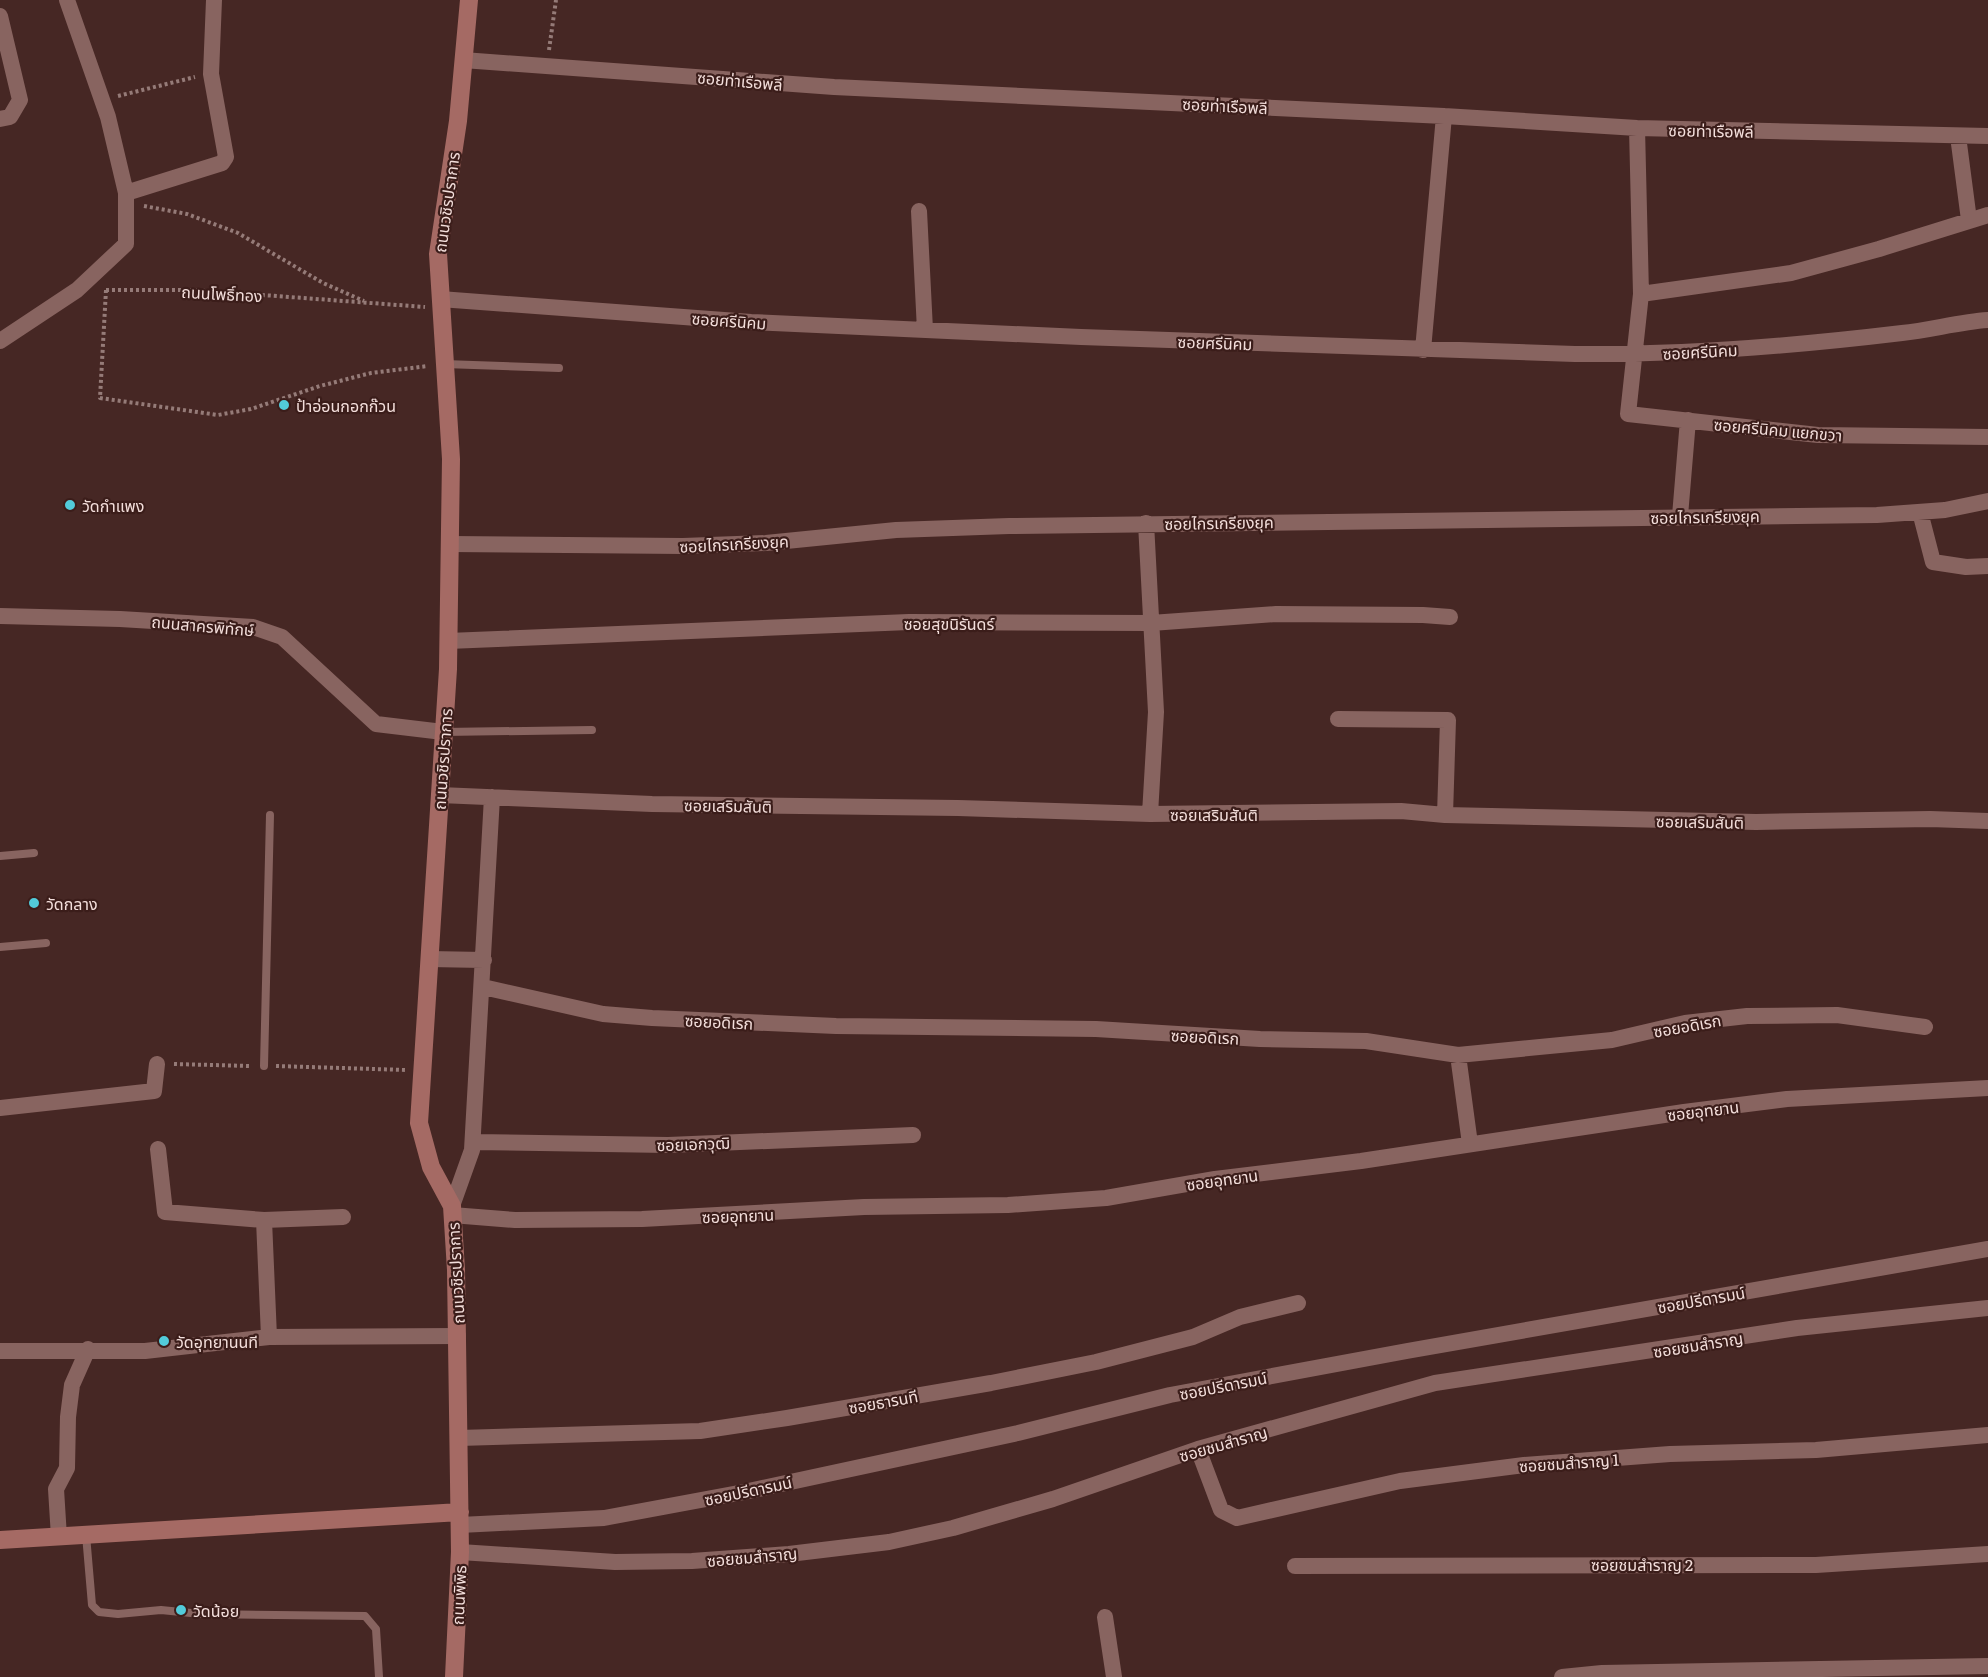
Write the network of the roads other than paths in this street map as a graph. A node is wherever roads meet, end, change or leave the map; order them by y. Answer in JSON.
{"nodes":[{"id":1,"x":67,"y":0,"type":"edge"},
{"id":2,"x":214,"y":0,"type":"edge"},
{"id":3,"x":469,"y":0,"type":"edge"},
{"id":4,"x":0,"y":16,"type":"edge"},
{"id":5,"x":463,"y":60,"type":"junction"},
{"id":6,"x":1444,"y":116,"type":"junction"},
{"id":7,"x":0,"y":119,"type":"edge"},
{"id":8,"x":1636,"y":128,"type":"junction"},
{"id":9,"x":1958,"y":136,"type":"junction"},
{"id":10,"x":1988,"y":136,"type":"edge"},
{"id":11,"x":126,"y":198,"type":"junction"},
{"id":12,"x":919,"y":211,"type":"dead end"},
{"id":13,"x":1988,"y":215,"type":"edge"},
{"id":14,"x":1969,"y":220,"type":"junction"},
{"id":15,"x":1641,"y":294,"type":"junction"},
{"id":16,"x":440,"y":304,"type":"junction"},
{"id":17,"x":1988,"y":320,"type":"edge"},
{"id":18,"x":925,"y":330,"type":"junction"},
{"id":19,"x":0,"y":341,"type":"edge"},
{"id":20,"x":1423,"y":350,"type":"junction"},
{"id":21,"x":1634,"y":354,"type":"junction"},
{"id":22,"x":444,"y":364,"type":"junction"},
{"id":23,"x":559,"y":368,"type":"dead end"},
{"id":24,"x":1688,"y":420,"type":"junction"},
{"id":25,"x":1988,"y":437,"type":"edge"},
{"id":26,"x":1988,"y":501,"type":"edge"},
{"id":27,"x":1920,"y":512,"type":"junction"},
{"id":28,"x":1680,"y":516,"type":"junction"},
{"id":29,"x":1146,"y":523,"type":"junction"},
{"id":30,"x":450,"y":544,"type":"junction"},
{"id":31,"x":1988,"y":566,"type":"edge"},
{"id":32,"x":0,"y":616,"type":"edge"},
{"id":33,"x":1450,"y":618,"type":"dead end"},
{"id":34,"x":1151,"y":623,"type":"junction"},
{"id":35,"x":448,"y":641,"type":"junction"},
{"id":36,"x":1338,"y":719,"type":"dead end"},
{"id":37,"x":592,"y":730,"type":"dead end"},
{"id":38,"x":443,"y":732,"type":"junction"},
{"id":39,"x":440,"y":795,"type":"junction"},
{"id":40,"x":492,"y":797,"type":"junction"},
{"id":41,"x":1150,"y":814,"type":"junction"},
{"id":42,"x":270,"y":815,"type":"dead end"},
{"id":43,"x":1445,"y":815,"type":"junction"},
{"id":44,"x":1988,"y":821,"type":"edge"},
{"id":45,"x":34,"y":853,"type":"dead end"},
{"id":46,"x":0,"y":856,"type":"edge"},
{"id":47,"x":46,"y":943,"type":"dead end"},
{"id":48,"x":0,"y":947,"type":"edge"},
{"id":49,"x":429,"y":958,"type":"junction"},
{"id":50,"x":484,"y":960,"type":"junction"},
{"id":51,"x":483,"y":987,"type":"junction"},
{"id":52,"x":1924,"y":1027,"type":"dead end"},
{"id":53,"x":1458,"y":1055,"type":"junction"},
{"id":54,"x":158,"y":1064,"type":"road end"},
{"id":55,"x":264,"y":1066,"type":"road end"},
{"id":56,"x":1988,"y":1088,"type":"edge"},
{"id":57,"x":0,"y":1108,"type":"edge"},
{"id":58,"x":913,"y":1135,"type":"dead end"},
{"id":59,"x":473,"y":1142,"type":"junction"},
{"id":60,"x":1470,"y":1144,"type":"junction"},
{"id":61,"x":158,"y":1149,"type":"dead end"},
{"id":62,"x":452,"y":1210,"type":"junction"},
{"id":63,"x":343,"y":1217,"type":"dead end"},
{"id":64,"x":264,"y":1220,"type":"junction"},
{"id":65,"x":1988,"y":1249,"type":"edge"},
{"id":66,"x":1298,"y":1303,"type":"dead end"},
{"id":67,"x":1988,"y":1308,"type":"edge"},
{"id":68,"x":458,"y":1336,"type":"junction"},
{"id":69,"x":269,"y":1337,"type":"junction"},
{"id":70,"x":88,"y":1349,"type":"junction"},
{"id":71,"x":0,"y":1351,"type":"edge"},
{"id":72,"x":1988,"y":1435,"type":"edge"},
{"id":73,"x":459,"y":1438,"type":"junction"},
{"id":74,"x":1198,"y":1449,"type":"junction"},
{"id":75,"x":460,"y":1518,"type":"junction"},
{"id":76,"x":86,"y":1535,"type":"junction"},
{"id":77,"x":59,"y":1537,"type":"junction"},
{"id":78,"x":0,"y":1540,"type":"edge"},
{"id":79,"x":460,"y":1552,"type":"junction"},
{"id":80,"x":1988,"y":1554,"type":"edge"},
{"id":81,"x":1295,"y":1566,"type":"dead end"},
{"id":82,"x":1106,"y":1617,"type":"dead end"},
{"id":83,"x":1988,"y":1666,"type":"edge"},
{"id":84,"x":1694,"y":1675,"type":"edge"},
{"id":85,"x":380,"y":1677,"type":"edge"},
{"id":86,"x":454,"y":1677,"type":"edge"},
{"id":87,"x":1114,"y":1677,"type":"edge"},
{"id":88,"x":1562,"y":1677,"type":"edge"}],
"edges":[{"from":1,"to":11,"type":"street"},
{"from":2,"to":11,"type":"street"},
{"from":3,"to":5,"type":"street","name":"ถนนวชิรปราการ"},
{"from":4,"to":7,"type":"street"},
{"from":5,"to":6,"type":"street","name":"ซอยท่าเรือพลี"},
{"from":5,"to":16,"type":"street","name":"ถนนวชิรปราการ"},
{"from":6,"to":8,"type":"street","name":"ซอยท่าเรือพลี"},
{"from":6,"to":20,"type":"street"},
{"from":8,"to":9,"type":"street","name":"ซอยท่าเรือพลี"},
{"from":8,"to":15,"type":"street"},
{"from":9,"to":10,"type":"street","name":"ซอยท่าเรือพลี"},
{"from":9,"to":14,"type":"street"},
{"from":11,"to":19,"type":"street"},
{"from":12,"to":18,"type":"street"},
{"from":13,"to":14,"type":"street"},
{"from":14,"to":15,"type":"street"},
{"from":15,"to":21,"type":"street"},
{"from":16,"to":18,"type":"street","name":"ซอยศรีนิคม"},
{"from":16,"to":22,"type":"street","name":"ถนนวชิรปราการ"},
{"from":17,"to":21,"type":"street","name":"ซอยศรีนิคม"},
{"from":18,"to":20,"type":"street","name":"ซอยศรีนิคม"},
{"from":20,"to":21,"type":"street","name":"ซอยศรีนิคม"},
{"from":21,"to":24,"type":"street","name":"ซอยศรีนิคม แยกขวา"},
{"from":22,"to":23,"type":"lane"},
{"from":22,"to":30,"type":"street","name":"ถนนวชิรปราการ"},
{"from":24,"to":25,"type":"street","name":"ซอยศรีนิคม แยกขวา"},
{"from":24,"to":28,"type":"street"},
{"from":26,"to":27,"type":"street","name":"ซอยไกรเกรียงยุค"},
{"from":27,"to":28,"type":"street","name":"ซอยไกรเกรียงยุค"},
{"from":27,"to":31,"type":"street"},
{"from":28,"to":29,"type":"street","name":"ซอยไกรเกรียงยุค"},
{"from":29,"to":30,"type":"street","name":"ซอยไกรเกรียงยุค"},
{"from":29,"to":34,"type":"street"},
{"from":30,"to":35,"type":"street","name":"ถนนวชิรปราการ"},
{"from":32,"to":38,"type":"street","name":"ถนนสาครพิทักษ์"},
{"from":33,"to":34,"type":"street","name":"ซอยสุขนิรันดร์"},
{"from":34,"to":35,"type":"street","name":"ซอยสุขนิรันดร์"},
{"from":34,"to":41,"type":"street"},
{"from":35,"to":38,"type":"street","name":"ถนนวชิรปราการ"},
{"from":36,"to":43,"type":"street"},
{"from":37,"to":38,"type":"lane"},
{"from":38,"to":39,"type":"street","name":"ถนนวชิรปราการ"},
{"from":39,"to":40,"type":"street","name":"ซอยเสริมสันติ"},
{"from":39,"to":49,"type":"street","name":"ถนนวชิรปราการ"},
{"from":40,"to":41,"type":"street","name":"ซอยเสริมสันติ"},
{"from":40,"to":50,"type":"street"},
{"from":41,"to":43,"type":"street","name":"ซอยเสริมสันติ"},
{"from":42,"to":55,"type":"lane"},
{"from":43,"to":44,"type":"street","name":"ซอยเสริมสันติ"},
{"from":45,"to":46,"type":"lane"},
{"from":47,"to":48,"type":"lane"},
{"from":49,"to":50,"type":"street"},
{"from":49,"to":62,"type":"street","name":"ถนนวชิรปราการ"},
{"from":50,"to":51,"type":"street"},
{"from":51,"to":53,"type":"street","name":"ซอยอดิเรก"},
{"from":51,"to":59,"type":"street"},
{"from":52,"to":53,"type":"street","name":"ซอยอดิเรก"},
{"from":53,"to":60,"type":"street"},
{"from":54,"to":57,"type":"street"},
{"from":56,"to":60,"type":"street","name":"ซอยอุทยาน"},
{"from":58,"to":59,"type":"street","name":"ซอยเอกวุฒิ"},
{"from":59,"to":62,"type":"street"},
{"from":60,"to":62,"type":"street","name":"ซอยอุทยาน"},
{"from":61,"to":64,"type":"street"},
{"from":62,"to":68,"type":"street","name":"ถนนวชิรปราการ"},
{"from":63,"to":64,"type":"street"},
{"from":64,"to":69,"type":"street"},
{"from":65,"to":75,"type":"street","name":"ซอยปรีดารมน์"},
{"from":66,"to":73,"type":"street","name":"ซอยธารนที"},
{"from":67,"to":74,"type":"street","name":"ซอยชมสำราญ"},
{"from":68,"to":69,"type":"street"},
{"from":68,"to":73,"type":"street","name":"ถนนวชิรปราการ"},
{"from":69,"to":70,"type":"street"},
{"from":70,"to":71,"type":"street"},
{"from":70,"to":77,"type":"street"},
{"from":72,"to":74,"type":"street","name":"ซอยชมสำราญ 1"},
{"from":73,"to":75,"type":"street","name":"ถนนวชิรปราการ"},
{"from":74,"to":79,"type":"street","name":"ซอยชมสำราญ"},
{"from":75,"to":76,"type":"street"},
{"from":75,"to":79,"type":"street","name":"ถนนพิพิธ"},
{"from":76,"to":77,"type":"street"},
{"from":76,"to":85,"type":"lane"},
{"from":77,"to":78,"type":"street"},
{"from":79,"to":86,"type":"street","name":"ถนนพิพิธ"},
{"from":80,"to":81,"type":"street","name":"ซอยชมสำราญ 2"},
{"from":82,"to":87,"type":"street"},
{"from":83,"to":84,"type":"street"},
{"from":84,"to":88,"type":"street"}]}
